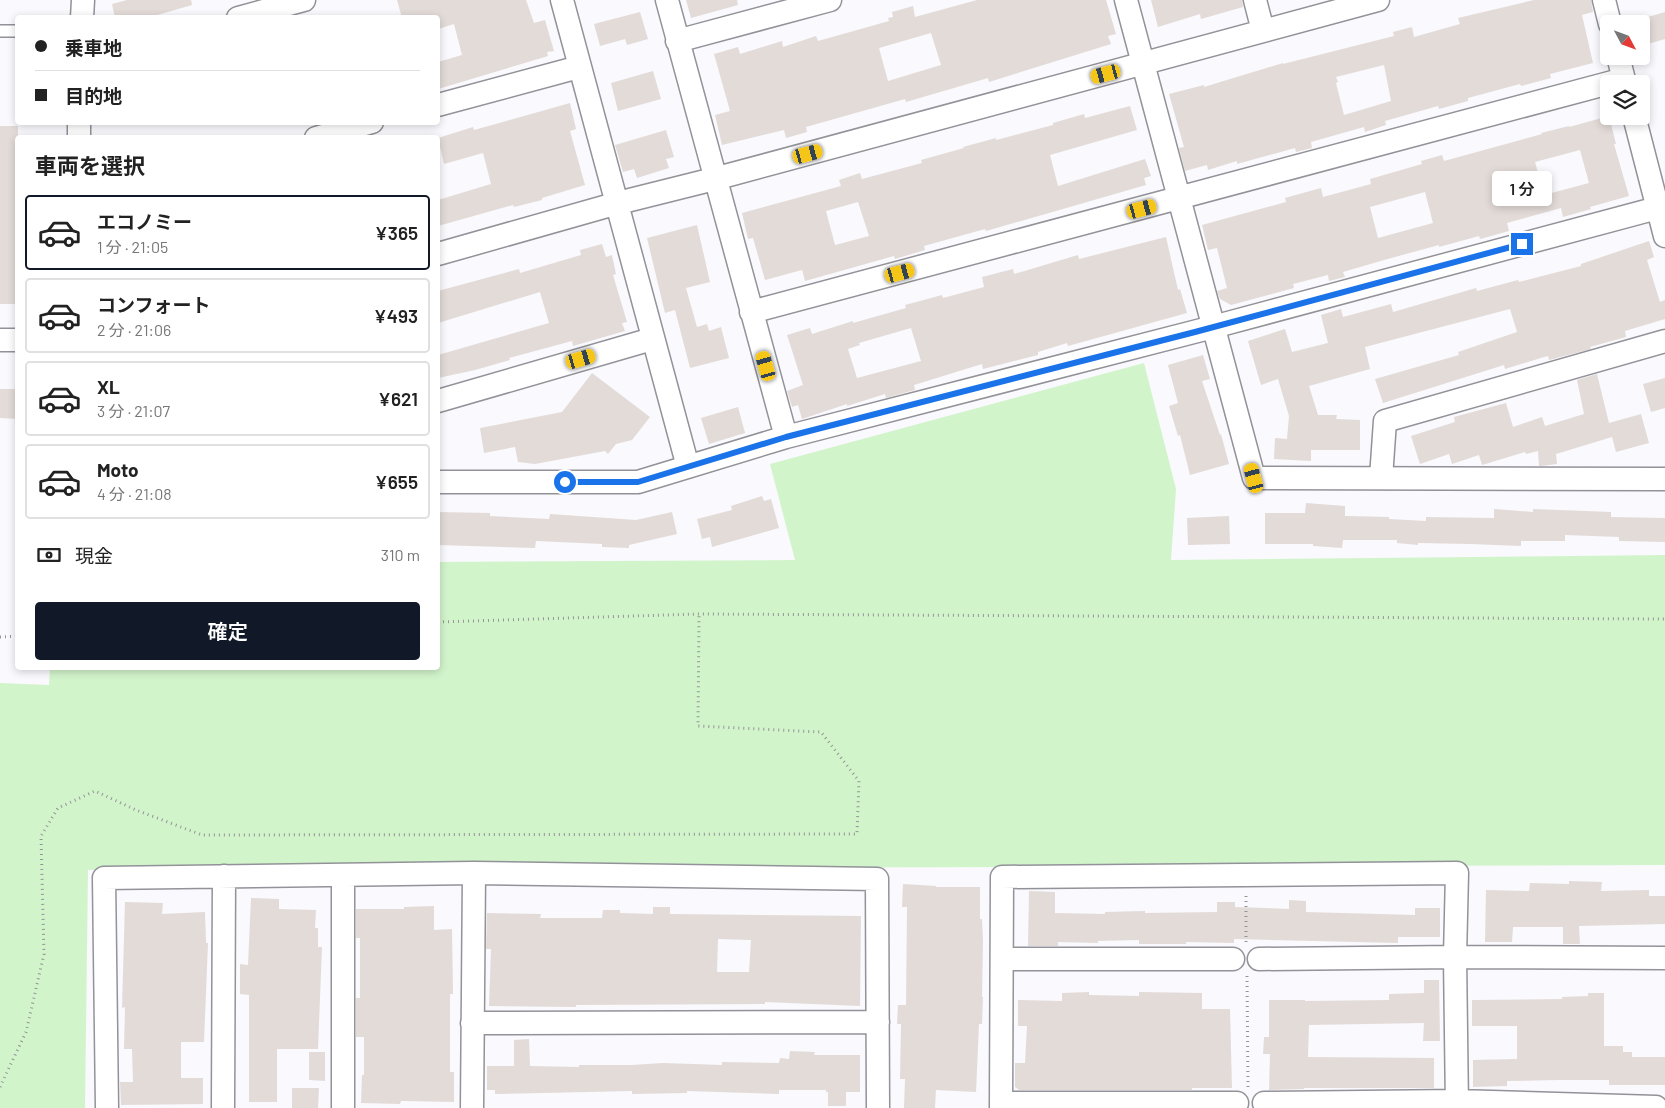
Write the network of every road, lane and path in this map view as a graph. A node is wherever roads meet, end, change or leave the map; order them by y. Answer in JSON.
{"nodes":[{"id":1,"x":83,"y":0,"type":"edge"},
{"id":2,"x":304,"y":0,"type":"edge"},
{"id":3,"x":562,"y":0,"type":"edge"},
{"id":4,"x":667,"y":0,"type":"edge"},
{"id":5,"x":830,"y":0,"type":"edge"},
{"id":6,"x":1126,"y":0,"type":"edge"},
{"id":7,"x":1255,"y":0,"type":"edge"},
{"id":8,"x":1378,"y":0,"type":"edge"},
{"id":9,"x":1604,"y":0,"type":"edge"},
{"id":10,"x":82,"y":15,"type":"edge"},
{"id":11,"x":249,"y":15,"type":"edge"},
{"id":12,"x":1608,"y":15,"type":"edge"},
{"id":13,"x":0,"y":31,"type":"edge"},
{"id":14,"x":15,"y":31,"type":"edge"},
{"id":15,"x":1263,"y":31,"type":"junction"},
{"id":16,"x":677,"y":41,"type":"junction"},
{"id":17,"x":1143,"y":64,"type":"junction"},
{"id":18,"x":580,"y":67,"type":"junction"},
{"id":19,"x":1600,"y":88,"type":"edge"},
{"id":20,"x":440,"y":104,"type":"edge"},
{"id":21,"x":362,"y":125,"type":"edge"},
{"id":22,"x":1636,"y":125,"type":"edge"},
{"id":23,"x":326,"y":135,"type":"edge"},
{"id":24,"x":714,"y":179,"type":"junction"},
{"id":25,"x":1179,"y":199,"type":"junction"},
{"id":26,"x":618,"y":203,"type":"junction"},
{"id":27,"x":1658,"y":208,"type":"junction"},
{"id":28,"x":1665,"y":236,"type":"edge"},
{"id":29,"x":440,"y":253,"type":"edge"},
{"id":30,"x":751,"y":312,"type":"junction"},
{"id":31,"x":1213,"y":327,"type":"junction"},
{"id":32,"x":652,"y":339,"type":"junction"},
{"id":33,"x":0,"y":340,"type":"edge"},
{"id":34,"x":15,"y":340,"type":"edge"},
{"id":35,"x":1665,"y":341,"type":"edge"},
{"id":36,"x":440,"y":400,"type":"edge"},
{"id":37,"x":786,"y":437,"type":"junction"},
{"id":38,"x":688,"y":467,"type":"junction"},
{"id":39,"x":1381,"y":478,"type":"junction"},
{"id":40,"x":1665,"y":479,"type":"edge"},
{"id":41,"x":440,"y":482,"type":"edge"},
{"id":42,"x":699,"y":614,"type":"junction"},
{"id":43,"x":1665,"y":619,"type":"edge"},
{"id":44,"x":440,"y":622,"type":"edge"},
{"id":45,"x":15,"y":636,"type":"edge"},
{"id":46,"x":0,"y":637,"type":"edge"},
{"id":47,"x":857,"y":834,"type":"dead end"},
{"id":48,"x":474,"y":873,"type":"junction"},
{"id":49,"x":343,"y":875,"type":"junction"},
{"id":50,"x":1246,"y":875,"type":"junction"},
{"id":51,"x":224,"y":876,"type":"junction"},
{"id":52,"x":1455,"y":957,"type":"junction"},
{"id":53,"x":1665,"y":958,"type":"edge"},
{"id":54,"x":1002,"y":959,"type":"junction"},
{"id":55,"x":1246,"y":959,"type":"junction"},
{"id":56,"x":878,"y":1022,"type":"junction"},
{"id":57,"x":472,"y":1023,"type":"junction"},
{"id":58,"x":1250,"y":1100,"type":"junction"},
{"id":59,"x":1001,"y":1105,"type":"edge"},
{"id":60,"x":1458,"y":1105,"type":"edge"},
{"id":61,"x":1656,"y":1107,"type":"dead end"},
{"id":62,"x":107,"y":1108,"type":"edge"},
{"id":63,"x":223,"y":1108,"type":"edge"},
{"id":64,"x":343,"y":1108,"type":"edge"},
{"id":65,"x":472,"y":1108,"type":"edge"},
{"id":66,"x":878,"y":1108,"type":"edge"}],
"edges":[{"from":1,"to":10,"type":"street"},
{"from":2,"to":11,"type":"street"},
{"from":3,"to":18,"type":"street"},
{"from":4,"to":16,"type":"street"},
{"from":5,"to":16,"type":"street"},
{"from":6,"to":17,"type":"street"},
{"from":7,"to":15,"type":"street"},
{"from":8,"to":15,"type":"street"},
{"from":9,"to":12,"type":"street"},
{"from":13,"to":14,"type":"lane"},
{"from":15,"to":17,"type":"street"},
{"from":16,"to":24,"type":"street"},
{"from":17,"to":24,"type":"street"},
{"from":17,"to":25,"type":"street"},
{"from":18,"to":20,"type":"street"},
{"from":18,"to":26,"type":"street"},
{"from":19,"to":25,"type":"street"},
{"from":21,"to":23,"type":"street"},
{"from":22,"to":27,"type":"street"},
{"from":24,"to":26,"type":"street"},
{"from":24,"to":30,"type":"street"},
{"from":25,"to":30,"type":"street"},
{"from":25,"to":31,"type":"street"},
{"from":26,"to":29,"type":"street"},
{"from":26,"to":32,"type":"street"},
{"from":27,"to":28,"type":"street"},
{"from":27,"to":31,"type":"street"},
{"from":30,"to":37,"type":"street"},
{"from":31,"to":37,"type":"street"},
{"from":31,"to":39,"type":"street"},
{"from":32,"to":36,"type":"street"},
{"from":32,"to":38,"type":"street"},
{"from":33,"to":34,"type":"street"},
{"from":35,"to":39,"type":"street"},
{"from":37,"to":38,"type":"street"},
{"from":38,"to":41,"type":"street"},
{"from":39,"to":40,"type":"street"},
{"from":42,"to":43,"type":"path"},
{"from":42,"to":44,"type":"path"},
{"from":42,"to":47,"type":"path"},
{"from":45,"to":46,"type":"path"},
{"from":48,"to":49,"type":"street"},
{"from":48,"to":56,"type":"street"},
{"from":48,"to":57,"type":"street"},
{"from":49,"to":51,"type":"street"},
{"from":49,"to":64,"type":"street"},
{"from":50,"to":52,"type":"street"},
{"from":50,"to":54,"type":"street"},
{"from":50,"to":55,"type":"path"},
{"from":51,"to":62,"type":"street"},
{"from":51,"to":63,"type":"street"},
{"from":52,"to":53,"type":"street"},
{"from":52,"to":55,"type":"street"},
{"from":52,"to":60,"type":"street"},
{"from":54,"to":55,"type":"street"},
{"from":54,"to":59,"type":"street"},
{"from":55,"to":58,"type":"path"},
{"from":56,"to":57,"type":"street"},
{"from":56,"to":66,"type":"street"},
{"from":57,"to":65,"type":"street"},
{"from":58,"to":59,"type":"street"},
{"from":58,"to":60,"type":"street"},
{"from":60,"to":61,"type":"street"}]}
